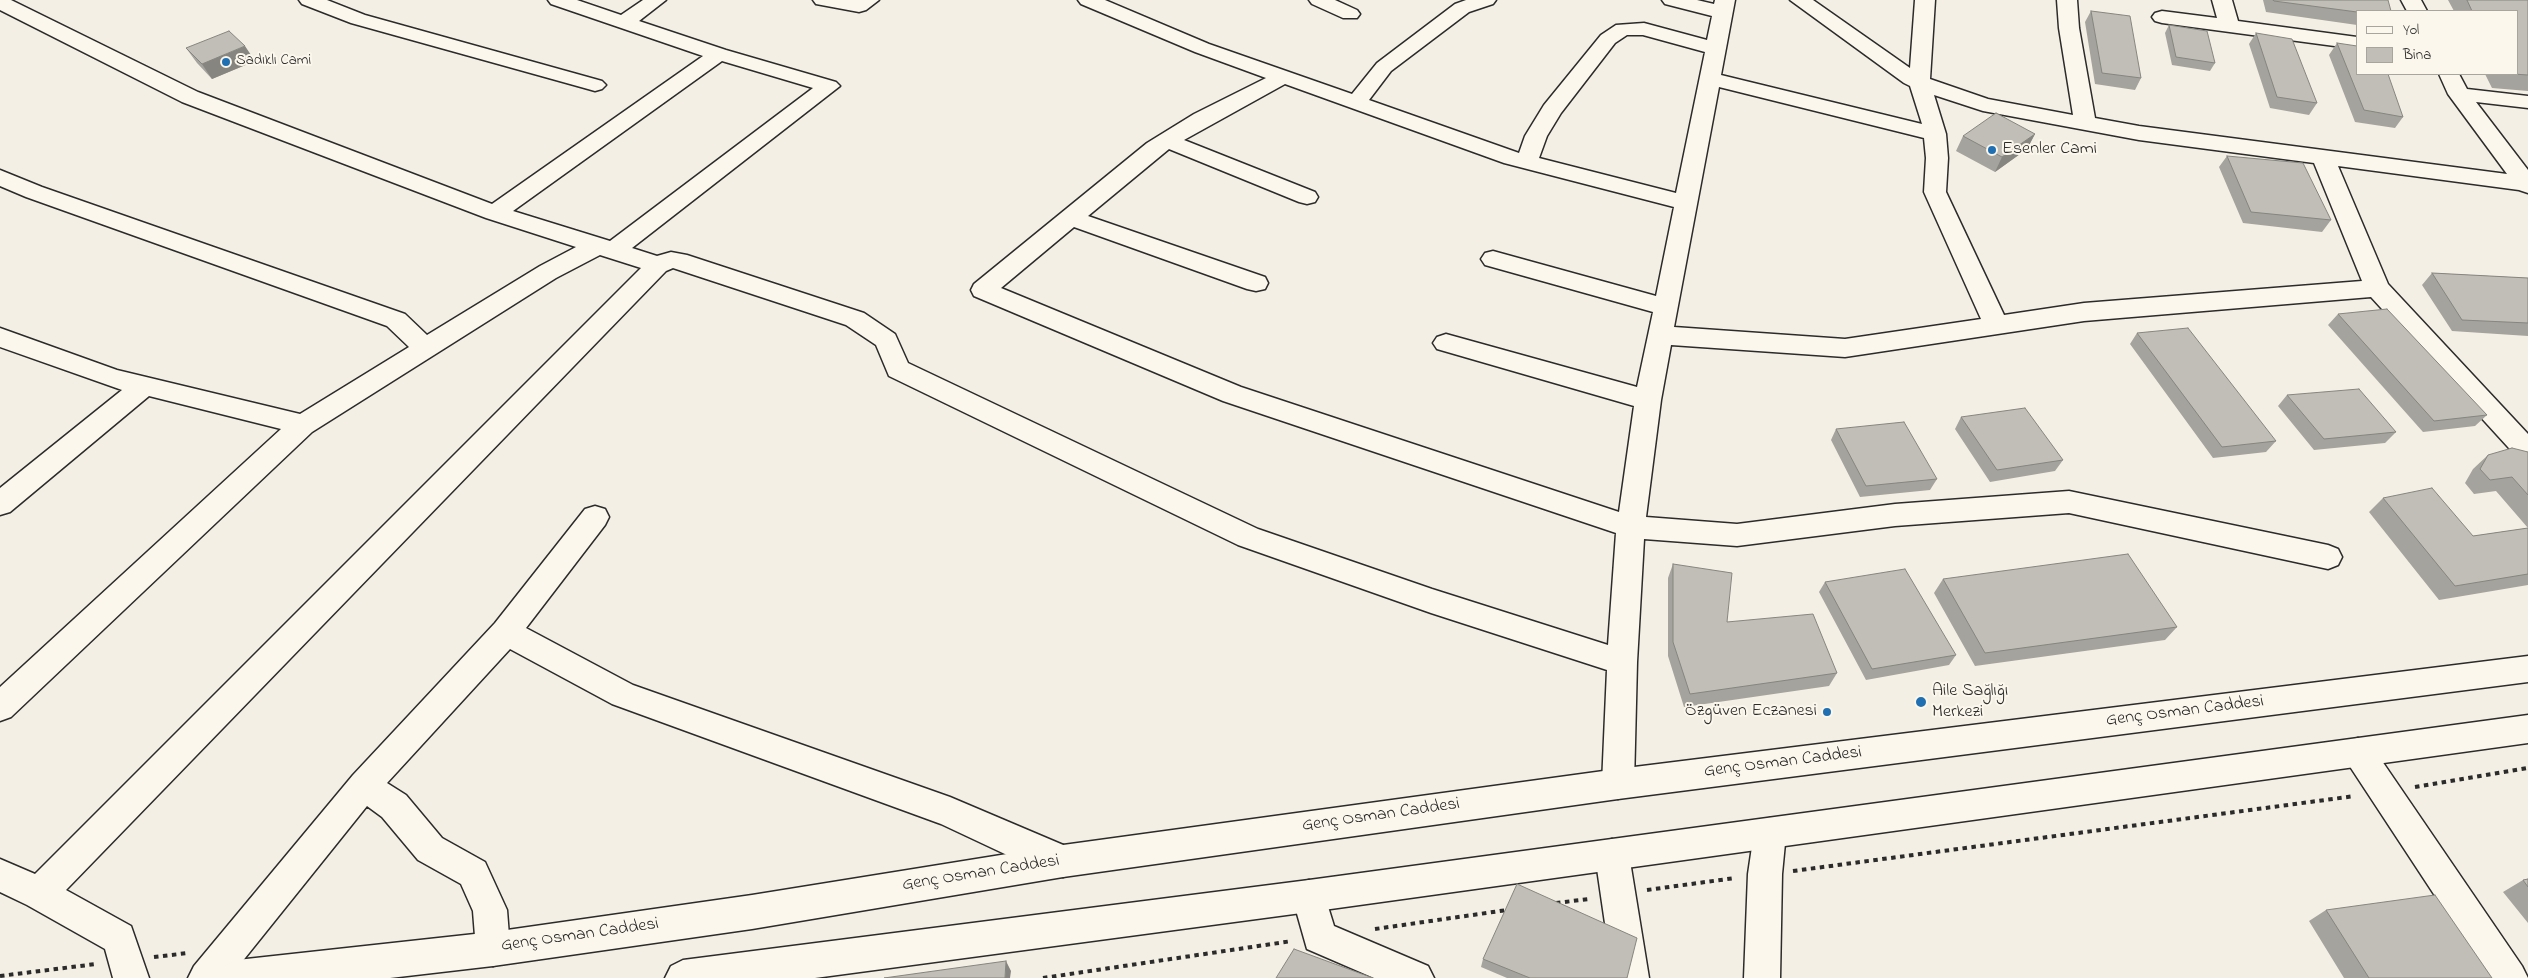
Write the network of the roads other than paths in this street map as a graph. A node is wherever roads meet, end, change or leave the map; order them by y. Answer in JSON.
{"nodes":[{"id":1,"x":310,"y":0,"type":"edge"},
{"id":2,"x":558,"y":0,"type":"edge"},
{"id":3,"x":656,"y":0,"type":"edge"},
{"id":4,"x":823,"y":0,"type":"edge"},
{"id":5,"x":869,"y":0,"type":"edge"},
{"id":6,"x":1088,"y":0,"type":"edge"},
{"id":7,"x":1319,"y":0,"type":"edge"},
{"id":8,"x":1486,"y":0,"type":"edge"},
{"id":9,"x":1672,"y":0,"type":"edge"},
{"id":10,"x":1800,"y":0,"type":"edge"},
{"id":11,"x":1925,"y":0,"type":"edge"},
{"id":12,"x":2067,"y":0,"type":"edge"},
{"id":13,"x":2222,"y":0,"type":"edge"},
{"id":14,"x":0,"y":2,"type":"edge"},
{"id":15,"x":1724,"y":6,"type":"edge"},
{"id":16,"x":1350,"y":14,"type":"dead end"},
{"id":17,"x":2162,"y":17,"type":"dead end"},
{"id":18,"x":624,"y":22,"type":"junction"},
{"id":19,"x":2230,"y":26,"type":"junction"},
{"id":20,"x":2356,"y":43,"type":"edge"},
{"id":21,"x":1715,"y":48,"type":"junction"},
{"id":22,"x":719,"y":54,"type":"junction"},
{"id":23,"x":2450,"y":75,"type":"edge"},
{"id":24,"x":1283,"y":77,"type":"junction"},
{"id":25,"x":1709,"y":78,"type":"junction"},
{"id":26,"x":1918,"y":82,"type":"junction"},
{"id":27,"x":595,"y":85,"type":"dead end"},
{"id":28,"x":2459,"y":94,"type":"junction"},
{"id":29,"x":2528,"y":102,"type":"edge"},
{"id":30,"x":1356,"y":103,"type":"junction"},
{"id":31,"x":2085,"y":123,"type":"junction"},
{"id":32,"x":1935,"y":134,"type":"junction"},
{"id":33,"x":1168,"y":140,"type":"junction"},
{"id":34,"x":2323,"y":157,"type":"junction"},
{"id":35,"x":1527,"y":162,"type":"junction"},
{"id":36,"x":0,"y":177,"type":"edge"},
{"id":37,"x":2527,"y":185,"type":"edge"},
{"id":38,"x":1307,"y":197,"type":"dead end"},
{"id":39,"x":1685,"y":203,"type":"junction"},
{"id":40,"x":494,"y":213,"type":"junction"},
{"id":41,"x":1070,"y":218,"type":"junction"},
{"id":42,"x":606,"y":248,"type":"junction"},
{"id":43,"x":1493,"y":259,"type":"dead end"},
{"id":44,"x":658,"y":265,"type":"junction"},
{"id":45,"x":1256,"y":283,"type":"dead end"},
{"id":46,"x":2377,"y":288,"type":"junction"},
{"id":47,"x":1666,"y":307,"type":"junction"},
{"id":48,"x":1996,"y":325,"type":"junction"},
{"id":49,"x":1661,"y":335,"type":"junction"},
{"id":50,"x":2,"y":340,"type":"edge"},
{"id":51,"x":1446,"y":343,"type":"dead end"},
{"id":52,"x":426,"y":349,"type":"junction"},
{"id":53,"x":144,"y":386,"type":"junction"},
{"id":54,"x":1648,"y":400,"type":"junction"},
{"id":55,"x":303,"y":425,"type":"junction"},
{"id":56,"x":2528,"y":451,"type":"edge"},
{"id":57,"x":0,"y":504,"type":"edge"},
{"id":58,"x":595,"y":517,"type":"dead end"},
{"id":59,"x":1632,"y":527,"type":"junction"},
{"id":60,"x":2328,"y":557,"type":"dead end"},
{"id":61,"x":506,"y":632,"type":"junction"},
{"id":62,"x":1622,"y":662,"type":"junction"},
{"id":63,"x":2528,"y":669,"type":"edge"},
{"id":64,"x":0,"y":707,"type":"edge"},
{"id":65,"x":2528,"y":729,"type":"edge"},
{"id":66,"x":2358,"y":752,"type":"junction"},
{"id":67,"x":1618,"y":784,"type":"junction"},
{"id":68,"x":364,"y":785,"type":"junction"},
{"id":69,"x":1770,"y":833,"type":"junction"},
{"id":70,"x":1612,"y":855,"type":"junction"},
{"id":71,"x":1063,"y":861,"type":"junction"},
{"id":72,"x":0,"y":875,"type":"edge"},
{"id":73,"x":39,"y":893,"type":"junction"},
{"id":74,"x":1309,"y":896,"type":"junction"},
{"id":75,"x":493,"y":949,"type":"junction"},
{"id":76,"x":131,"y":978,"type":"edge"},
{"id":77,"x":206,"y":978,"type":"edge"},
{"id":78,"x":237,"y":978,"type":"edge"},
{"id":79,"x":683,"y":978,"type":"edge"},
{"id":80,"x":1416,"y":978,"type":"edge"},
{"id":81,"x":1631,"y":978,"type":"edge"},
{"id":82,"x":1762,"y":978,"type":"edge"},
{"id":83,"x":2510,"y":978,"type":"edge"}],
"edges":[{"from":1,"to":27,"type":"street"},
{"from":2,"to":18,"type":"street"},
{"from":3,"to":18,"type":"street"},
{"from":4,"to":5,"type":"street"},
{"from":6,"to":24,"type":"street"},
{"from":7,"to":16,"type":"street"},
{"from":8,"to":30,"type":"street"},
{"from":9,"to":15,"type":"street"},
{"from":10,"to":26,"type":"street"},
{"from":11,"to":26,"type":"street"},
{"from":12,"to":31,"type":"street"},
{"from":13,"to":19,"type":"street"},
{"from":14,"to":40,"type":"street"},
{"from":15,"to":21,"type":"street"},
{"from":17,"to":19,"type":"street"},
{"from":18,"to":22,"type":"street"},
{"from":19,"to":20,"type":"street"},
{"from":21,"to":25,"type":"street"},
{"from":21,"to":35,"type":"street"},
{"from":22,"to":40,"type":"street"},
{"from":22,"to":42,"type":"street"},
{"from":23,"to":28,"type":"street"},
{"from":24,"to":30,"type":"street"},
{"from":24,"to":33,"type":"street"},
{"from":25,"to":32,"type":"street"},
{"from":25,"to":39,"type":"street"},
{"from":26,"to":31,"type":"street"},
{"from":26,"to":32,"type":"street"},
{"from":28,"to":29,"type":"street"},
{"from":28,"to":37,"type":"street"},
{"from":30,"to":35,"type":"street"},
{"from":31,"to":34,"type":"street"},
{"from":32,"to":48,"type":"street"},
{"from":33,"to":38,"type":"street"},
{"from":33,"to":41,"type":"street"},
{"from":34,"to":37,"type":"street"},
{"from":34,"to":46,"type":"street"},
{"from":35,"to":39,"type":"street"},
{"from":36,"to":52,"type":"street"},
{"from":39,"to":47,"type":"street"},
{"from":40,"to":42,"type":"street"},
{"from":41,"to":45,"type":"street"},
{"from":41,"to":59,"type":"street"},
{"from":42,"to":44,"type":"street"},
{"from":42,"to":52,"type":"street"},
{"from":43,"to":47,"type":"street"},
{"from":44,"to":62,"type":"street"},
{"from":44,"to":73,"type":"street"},
{"from":46,"to":48,"type":"street"},
{"from":46,"to":56,"type":"street"},
{"from":47,"to":49,"type":"street"},
{"from":48,"to":49,"type":"street"},
{"from":49,"to":54,"type":"street"},
{"from":50,"to":53,"type":"street"},
{"from":51,"to":54,"type":"street"},
{"from":52,"to":55,"type":"street"},
{"from":53,"to":55,"type":"street"},
{"from":53,"to":57,"type":"street"},
{"from":54,"to":59,"type":"street"},
{"from":55,"to":64,"type":"street"},
{"from":58,"to":61,"type":"street"},
{"from":59,"to":60,"type":"street"},
{"from":59,"to":62,"type":"street"},
{"from":61,"to":68,"type":"street"},
{"from":61,"to":71,"type":"street"},
{"from":62,"to":67,"type":"street"},
{"from":63,"to":67,"type":"street","name":"Genç Osman Caddesi"},
{"from":65,"to":66,"type":"street"},
{"from":66,"to":69,"type":"street"},
{"from":66,"to":83,"type":"street"},
{"from":67,"to":71,"type":"street","name":"Genç Osman Caddesi"},
{"from":68,"to":75,"type":"street"},
{"from":68,"to":77,"type":"street"},
{"from":69,"to":70,"type":"street"},
{"from":69,"to":82,"type":"street"},
{"from":70,"to":74,"type":"street"},
{"from":70,"to":81,"type":"street"},
{"from":71,"to":75,"type":"street","name":"Genç Osman Caddesi"},
{"from":72,"to":73,"type":"street"},
{"from":73,"to":76,"type":"street"},
{"from":74,"to":79,"type":"street"},
{"from":74,"to":80,"type":"street"},
{"from":75,"to":78,"type":"street","name":"Genç Osman Caddesi"}]}
